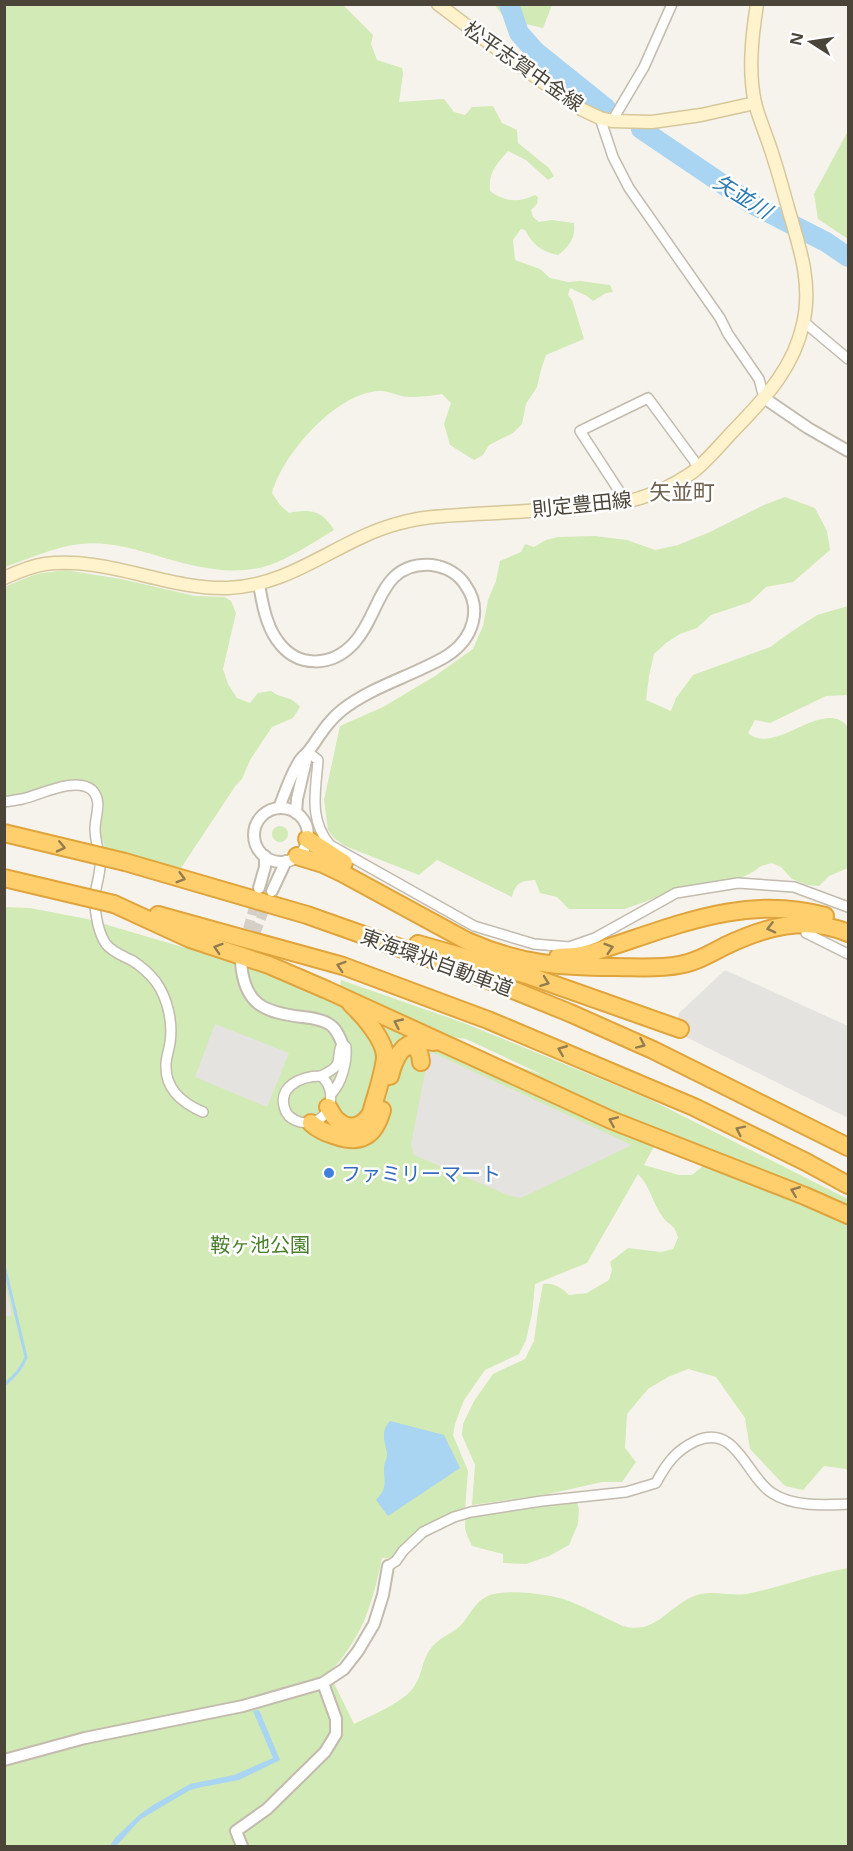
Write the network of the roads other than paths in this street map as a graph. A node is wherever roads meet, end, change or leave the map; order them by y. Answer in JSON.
{"nodes":[{"id":1,"x":438,"y":4,"type":"edge"},
{"id":2,"x":672,"y":4,"type":"edge"},
{"id":3,"x":757,"y":4,"type":"edge"},
{"id":4,"x":755,"y":103,"type":"junction"},
{"id":5,"x":606,"y":119,"type":"junction"},
{"id":6,"x":804,"y":322,"type":"junction"},
{"id":7,"x":849,"y":359,"type":"edge"},
{"id":8,"x":765,"y":398,"type":"junction"},
{"id":9,"x":849,"y":451,"type":"edge"},
{"id":10,"x":698,"y":466,"type":"junction"},
{"id":11,"x":626,"y":500,"type":"junction"},
{"id":12,"x":4,"y":578,"type":"edge"},
{"id":13,"x":259,"y":584,"type":"junction"},
{"id":14,"x":308,"y":752,"type":"junction"},
{"id":15,"x":4,"y":802,"type":"edge"},
{"id":16,"x":279,"y":808,"type":"junction"},
{"id":17,"x":296,"y":813,"type":"junction"},
{"id":18,"x":4,"y":833,"type":"edge"},
{"id":19,"x":307,"y":839,"type":"junction"},
{"id":20,"x":265,"y":856,"type":"junction"},
{"id":21,"x":291,"y":859,"type":"junction"},
{"id":22,"x":4,"y":878,"type":"edge"},
{"id":23,"x":260,"y":888,"type":"tunnel mouth"},
{"id":24,"x":272,"y":891,"type":"tunnel mouth"},
{"id":25,"x":114,"y":904,"type":"junction"},
{"id":26,"x":849,"y":907,"type":"edge"},
{"id":27,"x":307,"y":915,"type":"junction"},
{"id":28,"x":849,"y":926,"type":"edge"},
{"id":29,"x":806,"y":933,"type":"dead end"},
{"id":30,"x":849,"y":933,"type":"edge"},
{"id":31,"x":849,"y":954,"type":"edge"},
{"id":32,"x":244,"y":963,"type":"dead end"},
{"id":33,"x":327,"y":990,"type":"junction"},
{"id":34,"x":680,"y":1029,"type":"dead end"},
{"id":35,"x":342,"y":1043,"type":"junction"},
{"id":36,"x":447,"y":1045,"type":"junction"},
{"id":37,"x":405,"y":1047,"type":"junction"},
{"id":38,"x":422,"y":1062,"type":"dead end"},
{"id":39,"x":321,"y":1076,"type":"junction"},
{"id":40,"x":330,"y":1100,"type":"junction"},
{"id":41,"x":202,"y":1112,"type":"dead end"},
{"id":42,"x":311,"y":1123,"type":"junction"},
{"id":43,"x":849,"y":1147,"type":"edge"},
{"id":44,"x":849,"y":1185,"type":"edge"},
{"id":45,"x":849,"y":1215,"type":"edge"},
{"id":46,"x":849,"y":1504,"type":"edge"},
{"id":47,"x":388,"y":1566,"type":"joint"},
{"id":48,"x":323,"y":1683,"type":"junction"},
{"id":49,"x":4,"y":1760,"type":"edge"},
{"id":50,"x":242,"y":1846,"type":"edge"}],
"edges":[{"from":1,"to":5,"type":"main road","name":"松平志賀中金線"},
{"from":2,"to":5,"type":"street"},
{"from":3,"to":4,"type":"main road","name":"則定豊田線"},
{"from":4,"to":5,"type":"main road","name":"松平志賀中金線"},
{"from":4,"to":6,"type":"main road","name":"則定豊田線"},
{"from":5,"to":8,"type":"street"},
{"from":6,"to":7,"type":"street"},
{"from":6,"to":8,"type":"main road","name":"則定豊田線"},
{"from":8,"to":9,"type":"street"},
{"from":8,"to":10,"type":"main road","name":"則定豊田線"},
{"from":10,"to":11,"type":"main road","name":"則定豊田線"},
{"from":10,"to":11,"type":"street"},
{"from":11,"to":13,"type":"main road","name":"則定豊田線"},
{"from":12,"to":13,"type":"main road","name":"則定豊田線"},
{"from":13,"to":14,"type":"street"},
{"from":14,"to":16,"type":"street"},
{"from":14,"to":17,"type":"street"},
{"from":14,"to":26,"type":"street"},
{"from":15,"to":41,"type":"street"},
{"from":16,"to":17,"type":"street"},
{"from":16,"to":20,"type":"street"},
{"from":17,"to":19,"type":"street"},
{"from":18,"to":27,"type":"highway","name":"東海環状自動車道","one_way":true,"bridge":true},
{"from":19,"to":21,"type":"street"},
{"from":19,"to":28,"type":"highway","one_way":true},
{"from":20,"to":21,"type":"street"},
{"from":20,"to":23,"type":"street"},
{"from":21,"to":24,"type":"street"},
{"from":30,"to":21,"type":"highway","one_way":true},
{"from":22,"to":25,"type":"highway","name":"東海環状自動車道","bridge":true},
{"from":33,"to":25,"type":"highway","one_way":true},
{"from":44,"to":25,"type":"highway","name":"東海環状自動車道","one_way":true},
{"from":27,"to":34,"type":"highway","one_way":true},
{"from":27,"to":43,"type":"highway","name":"東海環状自動車道","one_way":true},
{"from":29,"to":31,"type":"street"},
{"from":32,"to":35,"type":"street"},
{"from":36,"to":33,"type":"highway","one_way":true},
{"from":33,"to":40,"type":"highway"},
{"from":35,"to":39,"type":"street"},
{"from":35,"to":40,"type":"street"},
{"from":36,"to":37,"type":"highway"},
{"from":45,"to":36,"type":"highway","one_way":true},
{"from":37,"to":38,"type":"highway"},
{"from":37,"to":42,"type":"highway"},
{"from":39,"to":40,"type":"street"},
{"from":39,"to":42,"type":"street"},
{"from":40,"to":42,"type":"street"},
{"from":46,"to":47,"type":"street"},
{"from":47,"to":48,"type":"street"},
{"from":48,"to":49,"type":"street"},
{"from":48,"to":50,"type":"street"}]}
